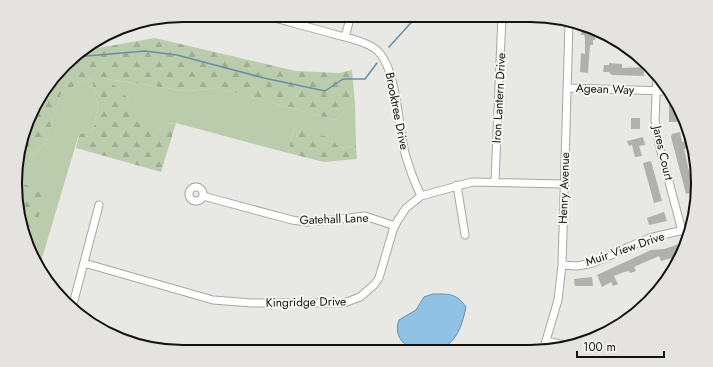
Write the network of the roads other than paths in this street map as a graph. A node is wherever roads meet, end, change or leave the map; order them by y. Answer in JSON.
{"nodes":[{"id":1,"x":290,"y":22,"type":"edge"},
{"id":2,"x":349,"y":22,"type":"edge"},
{"id":3,"x":502,"y":22,"type":"edge"},
{"id":4,"x":569,"y":27,"type":"edge"},
{"id":5,"x":345,"y":37,"type":"junction"},
{"id":6,"x":656,"y":83,"type":"edge"},
{"id":7,"x":567,"y":88,"type":"junction"},
{"id":8,"x":656,"y":90,"type":"junction"},
{"id":9,"x":662,"y":91,"type":"edge"},
{"id":10,"x":495,"y":181,"type":"junction"},
{"id":11,"x":564,"y":184,"type":"junction"},
{"id":12,"x":457,"y":185,"type":"junction"},
{"id":13,"x":203,"y":196,"type":"dead end"},
{"id":14,"x":421,"y":196,"type":"junction"},
{"id":15,"x":99,"y":205,"type":"dead end"},
{"id":16,"x":395,"y":226,"type":"junction"},
{"id":17,"x":684,"y":228,"type":"edge"},
{"id":18,"x":683,"y":230,"type":"edge"},
{"id":19,"x":465,"y":235,"type":"dead end"},
{"id":20,"x":84,"y":263,"type":"junction"},
{"id":21,"x":562,"y":265,"type":"junction"},
{"id":22,"x":74,"y":302,"type":"edge"},
{"id":23,"x":546,"y":341,"type":"junction"},
{"id":24,"x":556,"y":343,"type":"edge"},
{"id":25,"x":545,"y":345,"type":"edge"}],
"edges":[{"from":1,"to":5,"type":"street","name":"Brooktree Drive"},
{"from":2,"to":5,"type":"street"},
{"from":3,"to":10,"type":"street","name":"Iron Lantern Drive"},
{"from":4,"to":7,"type":"street","name":"Henry Avenue"},
{"from":5,"to":14,"type":"street","name":"Brooktree Drive"},
{"from":6,"to":8,"type":"street","name":"Jares Court"},
{"from":7,"to":8,"type":"street","name":"Agean Way"},
{"from":7,"to":11,"type":"street","name":"Henry Avenue"},
{"from":8,"to":9,"type":"street","name":"Agean Way"},
{"from":8,"to":17,"type":"street","name":"Jares Court"},
{"from":10,"to":11,"type":"street","name":"Kingridge Drive"},
{"from":10,"to":12,"type":"street","name":"Kingridge Drive"},
{"from":11,"to":21,"type":"street","name":"Henry Avenue"},
{"from":12,"to":14,"type":"street","name":"Kingridge Drive"},
{"from":12,"to":19,"type":"street"},
{"from":13,"to":16,"type":"street","name":"Gatehall Lane"},
{"from":14,"to":16,"type":"street","name":"Kingridge Drive"},
{"from":15,"to":20,"type":"street"},
{"from":16,"to":20,"type":"street","name":"Kingridge Drive"},
{"from":18,"to":21,"type":"street","name":"Muir View Drive"},
{"from":20,"to":22,"type":"street"},
{"from":21,"to":23,"type":"street","name":"Henry Avenue"},
{"from":23,"to":24,"type":"street"},
{"from":23,"to":25,"type":"street","name":"Henry Avenue"}]}
